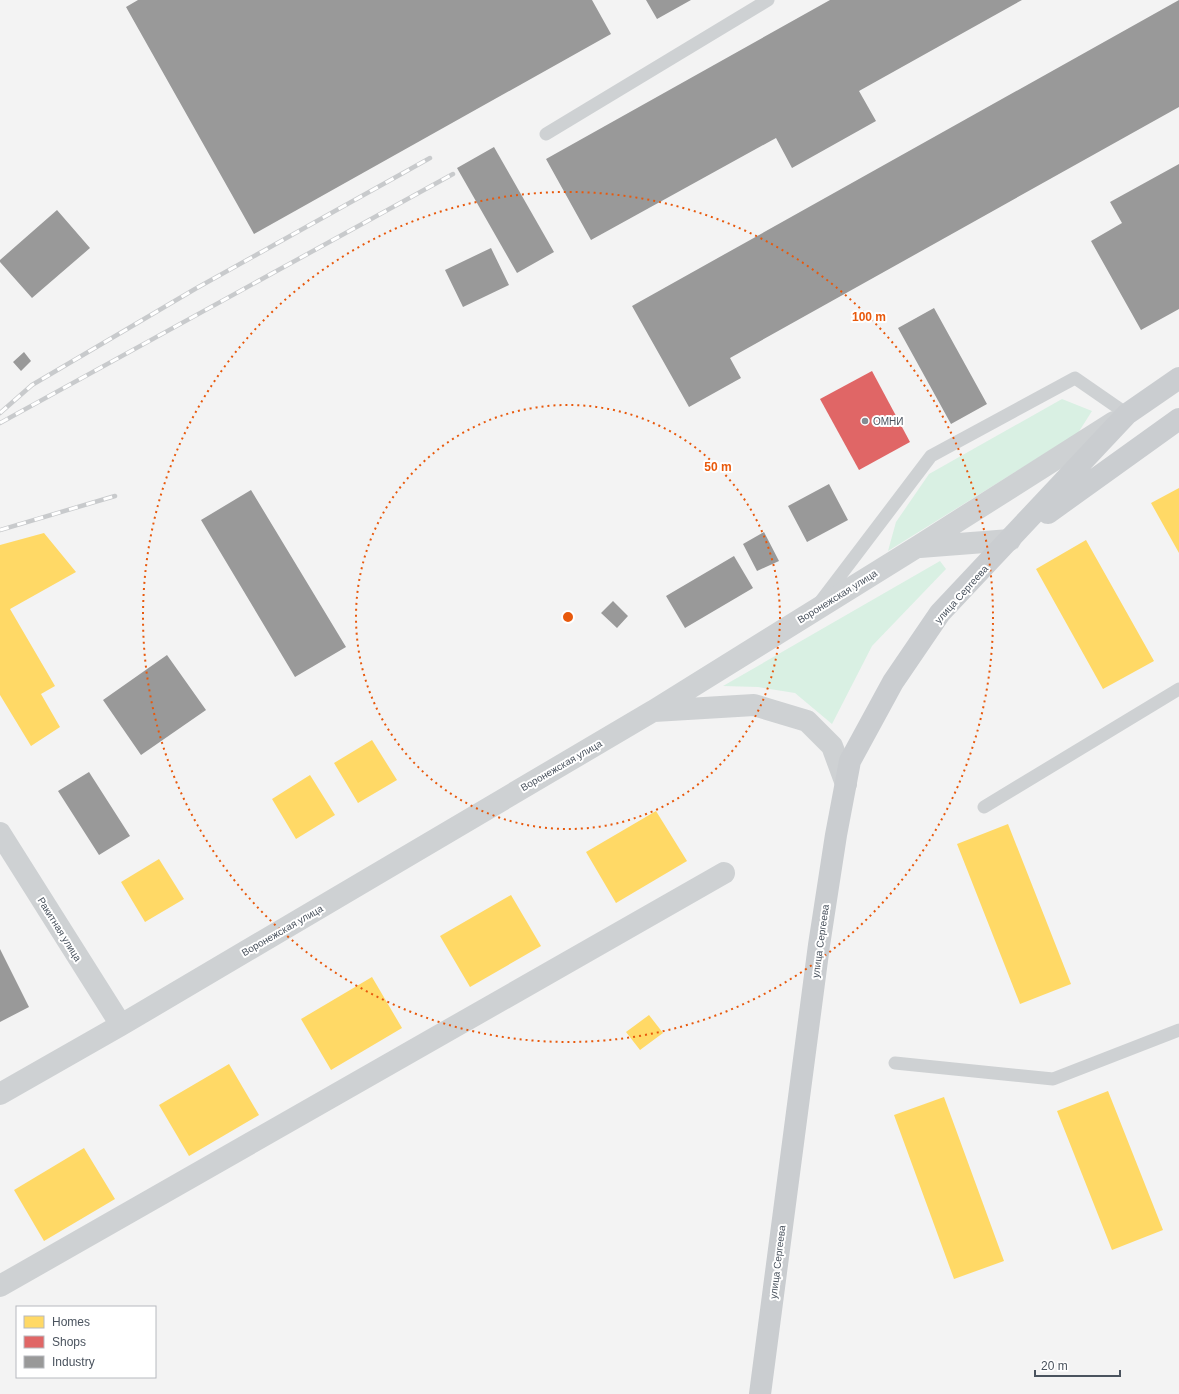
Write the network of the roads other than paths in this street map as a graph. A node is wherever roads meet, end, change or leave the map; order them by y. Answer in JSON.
{"nodes":[{"id":1,"x":768,"y":0,"type":"edge"},
{"id":2,"x":546,"y":134,"type":"dead end"},
{"id":3,"x":1179,"y":378,"type":"edge"},
{"id":4,"x":1127,"y":414,"type":"junction"},
{"id":5,"x":1179,"y":419,"type":"edge"},
{"id":6,"x":1010,"y":540,"type":"junction"},
{"id":7,"x":917,"y":547,"type":"junction"},
{"id":8,"x":814,"y":610,"type":"junction"},
{"id":9,"x":1179,"y":689,"type":"edge"},
{"id":10,"x":653,"y":711,"type":"junction"},
{"id":11,"x":846,"y":784,"type":"junction"},
{"id":12,"x":984,"y":807,"type":"dead end"},
{"id":13,"x":0,"y":833,"type":"edge"},
{"id":14,"x":724,"y":873,"type":"dead end"},
{"id":15,"x":120,"y":1025,"type":"junction"},
{"id":16,"x":1179,"y":1030,"type":"edge"},
{"id":17,"x":895,"y":1063,"type":"dead end"},
{"id":18,"x":0,"y":1094,"type":"edge"},
{"id":19,"x":0,"y":1286,"type":"edge"},
{"id":20,"x":760,"y":1394,"type":"edge"}],
"edges":[{"from":1,"to":2,"type":"lane"},
{"from":3,"to":4,"type":"main road"},
{"from":4,"to":6,"type":"main road"},
{"from":4,"to":7,"type":"street"},
{"from":4,"to":8,"type":"lane"},
{"from":5,"to":6,"type":"main road"},
{"from":6,"to":7,"type":"street","name":"Воронежская улица"},
{"from":6,"to":11,"type":"main road","name":"улица Сергеева"},
{"from":7,"to":8,"type":"street","name":"Воронежская улица"},
{"from":8,"to":10,"type":"street","name":"Воронежская улица"},
{"from":9,"to":12,"type":"lane"},
{"from":10,"to":11,"type":"street"},
{"from":10,"to":15,"type":"street","name":"Воронежская улица"},
{"from":11,"to":20,"type":"main road","name":"улица Сергеева"},
{"from":13,"to":15,"type":"street","name":"Ракитная улица"},
{"from":14,"to":19,"type":"street"},
{"from":15,"to":18,"type":"street","name":"Воронежская улица"},
{"from":16,"to":17,"type":"lane"}]}
